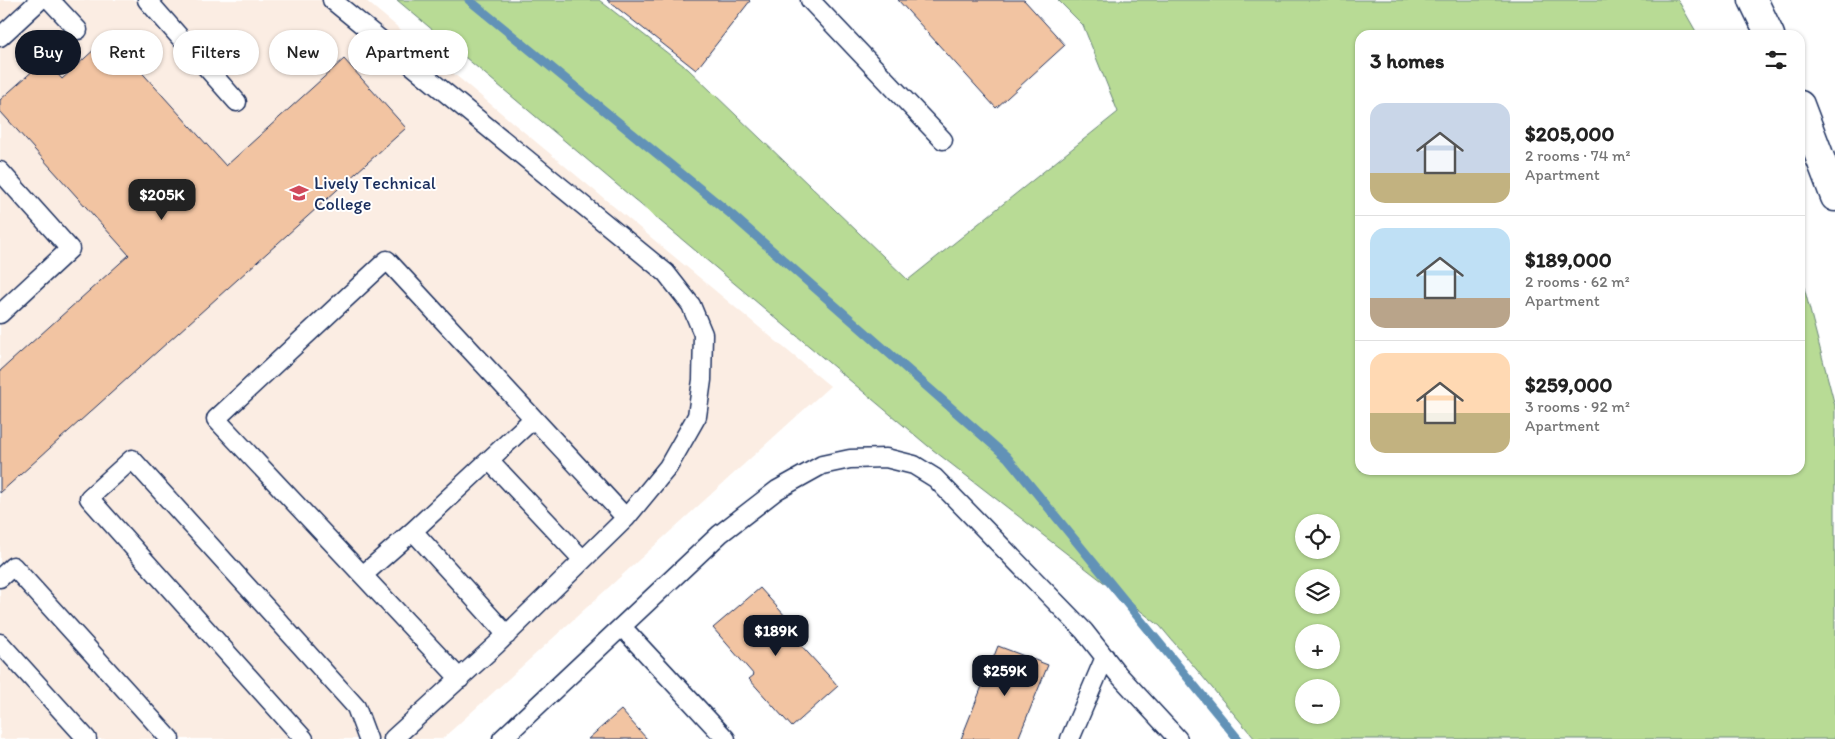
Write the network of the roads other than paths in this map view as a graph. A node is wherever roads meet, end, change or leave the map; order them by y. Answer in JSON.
{"nodes":[{"id":1,"x":40,"y":0,"type":"edge"},
{"id":2,"x":50,"y":0,"type":"edge"},
{"id":3,"x":147,"y":0,"type":"edge"},
{"id":4,"x":332,"y":0,"type":"edge"},
{"id":5,"x":810,"y":0,"type":"edge"},
{"id":6,"x":1753,"y":0,"type":"edge"},
{"id":7,"x":78,"y":30,"type":"dead end"},
{"id":8,"x":1768,"y":30,"type":"edge"},
{"id":9,"x":0,"y":37,"type":"edge"},
{"id":10,"x":237,"y":102,"type":"dead end"},
{"id":11,"x":1805,"y":118,"type":"edge"},
{"id":12,"x":943,"y":140,"type":"dead end"},
{"id":13,"x":0,"y":171,"type":"edge"},
{"id":14,"x":1835,"y":197,"type":"edge"},
{"id":15,"x":0,"y":314,"type":"edge"},
{"id":16,"x":533,"y":419,"type":"junction"},
{"id":17,"x":489,"y":460,"type":"junction"},
{"id":18,"x":626,"y":518,"type":"junction"},
{"id":19,"x":413,"y":531,"type":"junction"},
{"id":20,"x":583,"y":560,"type":"junction"},
{"id":21,"x":363,"y":575,"type":"junction"},
{"id":22,"x":0,"y":578,"type":"edge"},
{"id":23,"x":622,"y":627,"type":"junction"},
{"id":24,"x":507,"y":635,"type":"junction"},
{"id":25,"x":0,"y":643,"type":"edge"},
{"id":26,"x":1105,"y":657,"type":"junction"},
{"id":27,"x":460,"y":678,"type":"junction"},
{"id":28,"x":87,"y":739,"type":"edge"},
{"id":29,"x":170,"y":739,"type":"edge"},
{"id":30,"x":304,"y":739,"type":"edge"},
{"id":31,"x":368,"y":739,"type":"edge"},
{"id":32,"x":393,"y":739,"type":"edge"},
{"id":33,"x":502,"y":739,"type":"edge"},
{"id":34,"x":726,"y":739,"type":"edge"},
{"id":35,"x":1070,"y":739,"type":"edge"},
{"id":36,"x":1178,"y":739,"type":"edge"}],
"edges":[{"from":1,"to":9,"type":"lane"},
{"from":2,"to":7,"type":"lane"},
{"from":3,"to":10,"type":"lane"},
{"from":4,"to":18,"type":"lane"},
{"from":5,"to":12,"type":"lane"},
{"from":6,"to":8,"type":"street"},
{"from":11,"to":14,"type":"street"},
{"from":13,"to":15,"type":"lane"},
{"from":16,"to":17,"type":"lane"},
{"from":16,"to":18,"type":"lane"},
{"from":16,"to":21,"type":"lane"},
{"from":17,"to":19,"type":"lane"},
{"from":17,"to":20,"type":"lane"},
{"from":18,"to":20,"type":"lane"},
{"from":19,"to":21,"type":"lane"},
{"from":19,"to":24,"type":"lane"},
{"from":20,"to":24,"type":"lane"},
{"from":21,"to":27,"type":"lane"},
{"from":22,"to":29,"type":"lane"},
{"from":23,"to":26,"type":"lane"},
{"from":23,"to":33,"type":"lane"},
{"from":23,"to":34,"type":"lane"},
{"from":24,"to":27,"type":"lane"},
{"from":25,"to":28,"type":"lane"},
{"from":26,"to":35,"type":"lane"},
{"from":26,"to":36,"type":"lane"},
{"from":27,"to":32,"type":"lane"},
{"from":30,"to":31,"type":"lane"}]}
